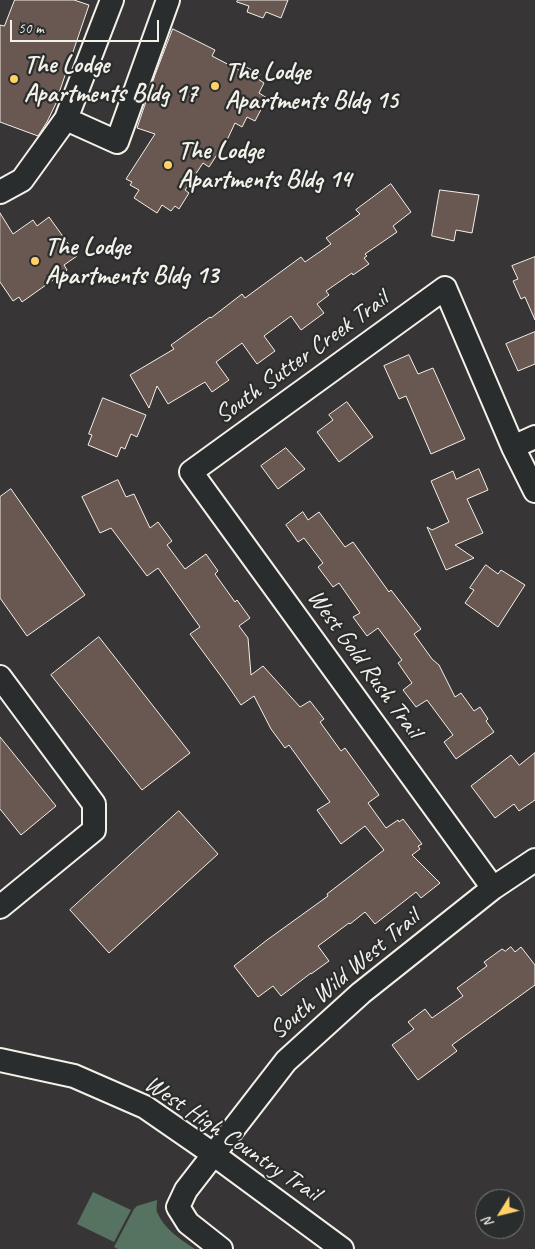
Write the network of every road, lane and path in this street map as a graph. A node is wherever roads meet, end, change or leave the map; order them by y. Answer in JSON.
{"nodes":[{"id":1,"x":112,"y":0,"type":"edge"},
{"id":2,"x":168,"y":0,"type":"edge"},
{"id":3,"x":66,"y":119,"type":"junction"},
{"id":4,"x":0,"y":192,"type":"edge"},
{"id":5,"x":535,"y":437,"type":"edge"},
{"id":6,"x":513,"y":447,"type":"junction"},
{"id":7,"x":191,"y":472,"type":"joint"},
{"id":8,"x":535,"y":491,"type":"edge"},
{"id":9,"x":0,"y":677,"type":"edge"},
{"id":10,"x":535,"y":860,"type":"edge"},
{"id":11,"x":493,"y":888,"type":"junction"},
{"id":12,"x":0,"y":907,"type":"edge"},
{"id":13,"x":0,"y":1060,"type":"edge"},
{"id":14,"x":213,"y":1154,"type":"junction"},
{"id":15,"x":221,"y":1249,"type":"edge"},
{"id":16,"x":342,"y":1249,"type":"edge"}],
"edges":[{"from":1,"to":3,"type":"street"},
{"from":2,"to":3,"type":"street"},
{"from":3,"to":4,"type":"street"},
{"from":5,"to":6,"type":"street"},
{"from":6,"to":7,"type":"street","name":"South Sutter Creek Trail"},
{"from":6,"to":8,"type":"street"},
{"from":7,"to":11,"type":"street","name":"West Gold Rush Trail"},
{"from":9,"to":12,"type":"street"},
{"from":10,"to":11,"type":"street","name":"South Wild West Trail"},
{"from":11,"to":14,"type":"street","name":"South Wild West Trail"},
{"from":13,"to":14,"type":"street","name":"West High Country Trail"},
{"from":14,"to":15,"type":"street","name":"South Wild West Trail"},
{"from":14,"to":16,"type":"street","name":"West High Country Trail"}]}
